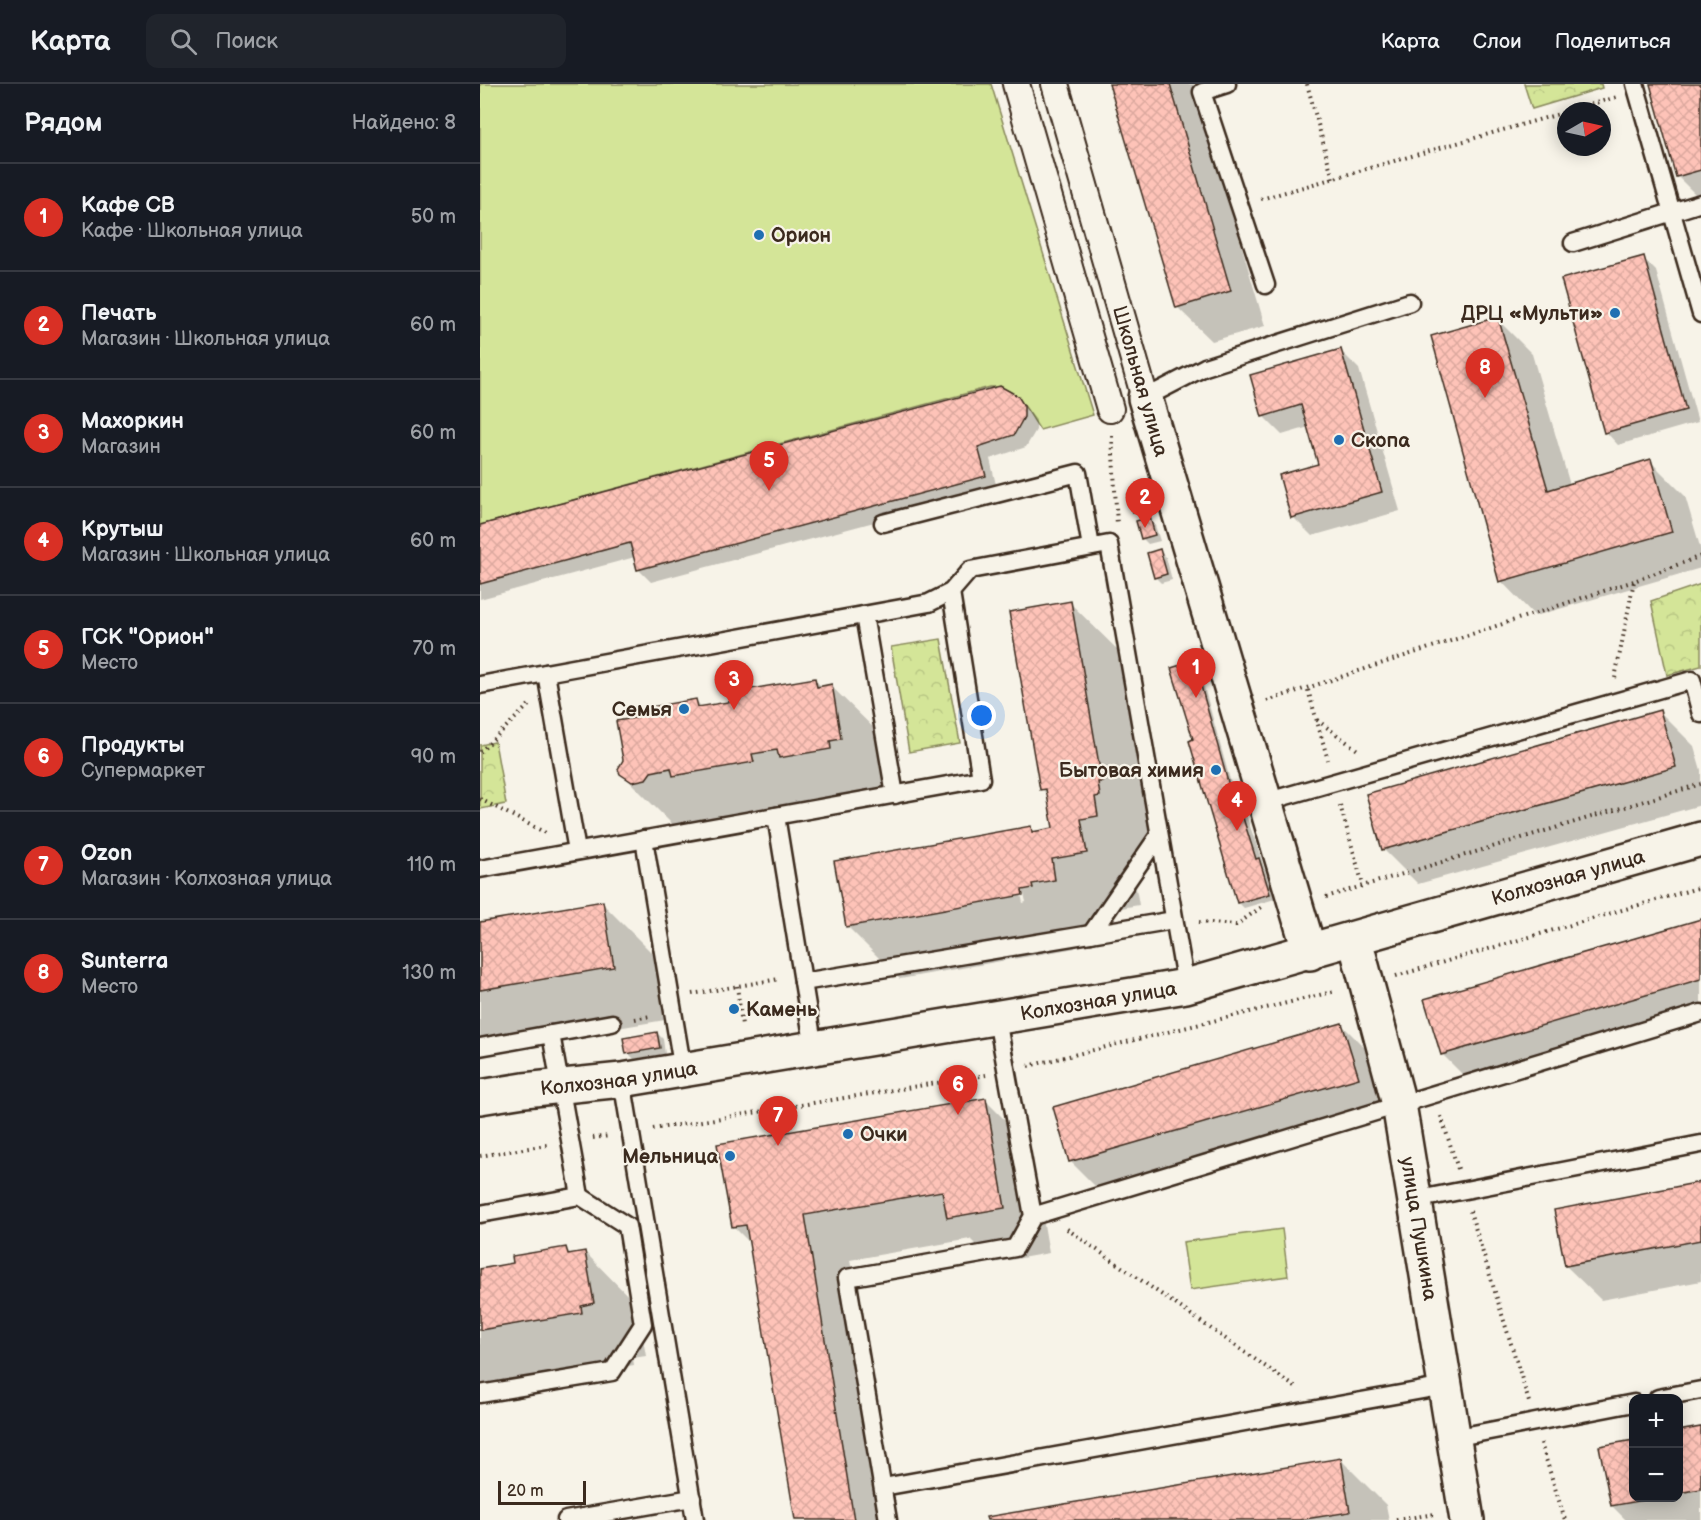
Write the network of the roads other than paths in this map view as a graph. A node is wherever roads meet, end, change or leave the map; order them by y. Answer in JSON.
{"nodes":[{"id":1,"x":1016,"y":84,"type":"edge"},
{"id":2,"x":1054,"y":84,"type":"edge"},
{"id":3,"x":1227,"y":84,"type":"edge"},
{"id":4,"x":1201,"y":88,"type":"edge"},
{"id":5,"x":1636,"y":88,"type":"edge"},
{"id":6,"x":1701,"y":203,"type":"edge"},
{"id":7,"x":1672,"y":212,"type":"junction"},
{"id":8,"x":1573,"y":243,"type":"dead end"},
{"id":9,"x":1266,"y":285,"type":"dead end"},
{"id":10,"x":1410,"y":302,"type":"dead end"},
{"id":11,"x":1701,"y":314,"type":"edge"},
{"id":12,"x":1145,"y":398,"type":"junction"},
{"id":13,"x":1110,"y":409,"type":"road end"},
{"id":14,"x":883,"y":523,"type":"dead end"},
{"id":15,"x":1091,"y":547,"type":"junction"},
{"id":16,"x":951,"y":592,"type":"junction"},
{"id":17,"x":864,"y":615,"type":"junction"},
{"id":18,"x":546,"y":673,"type":"junction"},
{"id":19,"x":480,"y":685,"type":"edge"},
{"id":20,"x":1701,"y":714,"type":"edge"},
{"id":21,"x":895,"y":795,"type":"junction"},
{"id":22,"x":1265,"y":802,"type":"junction"},
{"id":23,"x":776,"y":816,"type":"junction"},
{"id":24,"x":1159,"y":835,"type":"junction"},
{"id":25,"x":645,"y":839,"type":"junction"},
{"id":26,"x":1701,"y":839,"type":"edge"},
{"id":27,"x":577,"y":852,"type":"junction"},
{"id":28,"x":480,"y":869,"type":"edge"},
{"id":29,"x":1174,"y":920,"type":"junction"},
{"id":30,"x":1091,"y":934,"type":"junction"},
{"id":31,"x":1355,"y":940,"type":"junction"},
{"id":32,"x":1310,"y":953,"type":"junction"},
{"id":33,"x":803,"y":982,"type":"junction"},
{"id":34,"x":1186,"y":986,"type":"junction"},
{"id":35,"x":1701,"y":1013,"type":"edge"},
{"id":36,"x":997,"y":1019,"type":"junction"},
{"id":37,"x":612,"y":1023,"type":"road end"},
{"id":38,"x":551,"y":1034,"type":"junction"},
{"id":39,"x":480,"y":1047,"type":"edge"},
{"id":40,"x":814,"y":1049,"type":"junction"},
{"id":41,"x":683,"y":1071,"type":"junction"},
{"id":42,"x":622,"y":1080,"type":"junction"},
{"id":43,"x":561,"y":1086,"type":"junction"},
{"id":44,"x":480,"y":1097,"type":"edge"},
{"id":45,"x":1399,"y":1104,"type":"junction"},
{"id":46,"x":1701,"y":1144,"type":"edge"},
{"id":47,"x":580,"y":1196,"type":"junction"},
{"id":48,"x":1414,"y":1200,"type":"junction"},
{"id":49,"x":480,"y":1214,"type":"edge"},
{"id":50,"x":1033,"y":1216,"type":"junction"},
{"id":51,"x":653,"y":1265,"type":"junction"},
{"id":52,"x":634,"y":1268,"type":"junction"},
{"id":53,"x":1445,"y":1386,"type":"junction"},
{"id":54,"x":1701,"y":1390,"type":"edge"},
{"id":55,"x":480,"y":1394,"type":"edge"},
{"id":56,"x":1680,"y":1394,"type":"edge"},
{"id":57,"x":1629,"y":1404,"type":"edge"},
{"id":58,"x":1453,"y":1438,"type":"junction"},
{"id":59,"x":883,"y":1487,"type":"junction"},
{"id":60,"x":692,"y":1498,"type":"junction"},
{"id":61,"x":1466,"y":1514,"type":"edge"},
{"id":62,"x":566,"y":1520,"type":"edge"},
{"id":63,"x":695,"y":1520,"type":"edge"},
{"id":64,"x":888,"y":1520,"type":"edge"}],
"edges":[{"from":1,"to":13,"type":"street","name":"Школьная улица"},
{"from":2,"to":12,"type":"street","name":"Школьная улица"},
{"from":3,"to":4,"type":"lane"},
{"from":4,"to":9,"type":"lane"},
{"from":5,"to":7,"type":"lane"},
{"from":6,"to":7,"type":"lane"},
{"from":7,"to":8,"type":"lane"},
{"from":7,"to":11,"type":"lane"},
{"from":10,"to":12,"type":"lane"},
{"from":12,"to":22,"type":"street","name":"Школьная улица"},
{"from":14,"to":15,"type":"lane"},
{"from":15,"to":16,"type":"lane"},
{"from":15,"to":24,"type":"lane"},
{"from":16,"to":17,"type":"lane"},
{"from":16,"to":21,"type":"lane"},
{"from":17,"to":18,"type":"lane"},
{"from":17,"to":21,"type":"lane"},
{"from":18,"to":19,"type":"lane"},
{"from":18,"to":27,"type":"lane"},
{"from":20,"to":22,"type":"lane"},
{"from":21,"to":23,"type":"lane"},
{"from":22,"to":32,"type":"street","name":"Школьная улица"},
{"from":23,"to":25,"type":"lane"},
{"from":23,"to":33,"type":"lane"},
{"from":24,"to":29,"type":"lane"},
{"from":24,"to":30,"type":"lane"},
{"from":25,"to":27,"type":"lane"},
{"from":25,"to":41,"type":"lane"},
{"from":26,"to":31,"type":"street","name":"Колхозная улица"},
{"from":27,"to":28,"type":"lane"},
{"from":29,"to":30,"type":"lane"},
{"from":29,"to":34,"type":"lane"},
{"from":30,"to":33,"type":"lane"},
{"from":31,"to":32,"type":"street","name":"Колхозная улица"},
{"from":31,"to":45,"type":"street","name":"улица Пушкина"},
{"from":32,"to":34,"type":"street","name":"Колхозная улица"},
{"from":33,"to":40,"type":"lane"},
{"from":34,"to":36,"type":"street","name":"Колхозная улица"},
{"from":35,"to":45,"type":"lane"},
{"from":36,"to":40,"type":"street","name":"Колхозная улица"},
{"from":36,"to":50,"type":"lane"},
{"from":37,"to":38,"type":"lane"},
{"from":38,"to":39,"type":"lane"},
{"from":38,"to":43,"type":"lane"},
{"from":40,"to":41,"type":"street","name":"Колхозная улица"},
{"from":41,"to":42,"type":"street","name":"Колхозная улица"},
{"from":42,"to":43,"type":"street","name":"Колхозная улица"},
{"from":42,"to":51,"type":"lane"},
{"from":43,"to":44,"type":"street","name":"Колхозная улица"},
{"from":43,"to":47,"type":"lane"},
{"from":45,"to":48,"type":"street","name":"улица Пушкина"},
{"from":45,"to":50,"type":"lane"},
{"from":46,"to":48,"type":"lane"},
{"from":47,"to":49,"type":"lane"},
{"from":47,"to":52,"type":"lane"},
{"from":48,"to":53,"type":"street","name":"улица Пушкина"},
{"from":50,"to":59,"type":"lane"},
{"from":51,"to":52,"type":"lane"},
{"from":51,"to":60,"type":"lane"},
{"from":52,"to":55,"type":"lane"},
{"from":53,"to":58,"type":"street","name":"улица Пушкина"},
{"from":53,"to":59,"type":"lane"},
{"from":54,"to":56,"type":"lane"},
{"from":57,"to":58,"type":"lane"},
{"from":58,"to":61,"type":"street","name":"улица Пушкина"},
{"from":59,"to":64,"type":"lane"},
{"from":60,"to":62,"type":"lane"},
{"from":60,"to":63,"type":"lane"}]}
